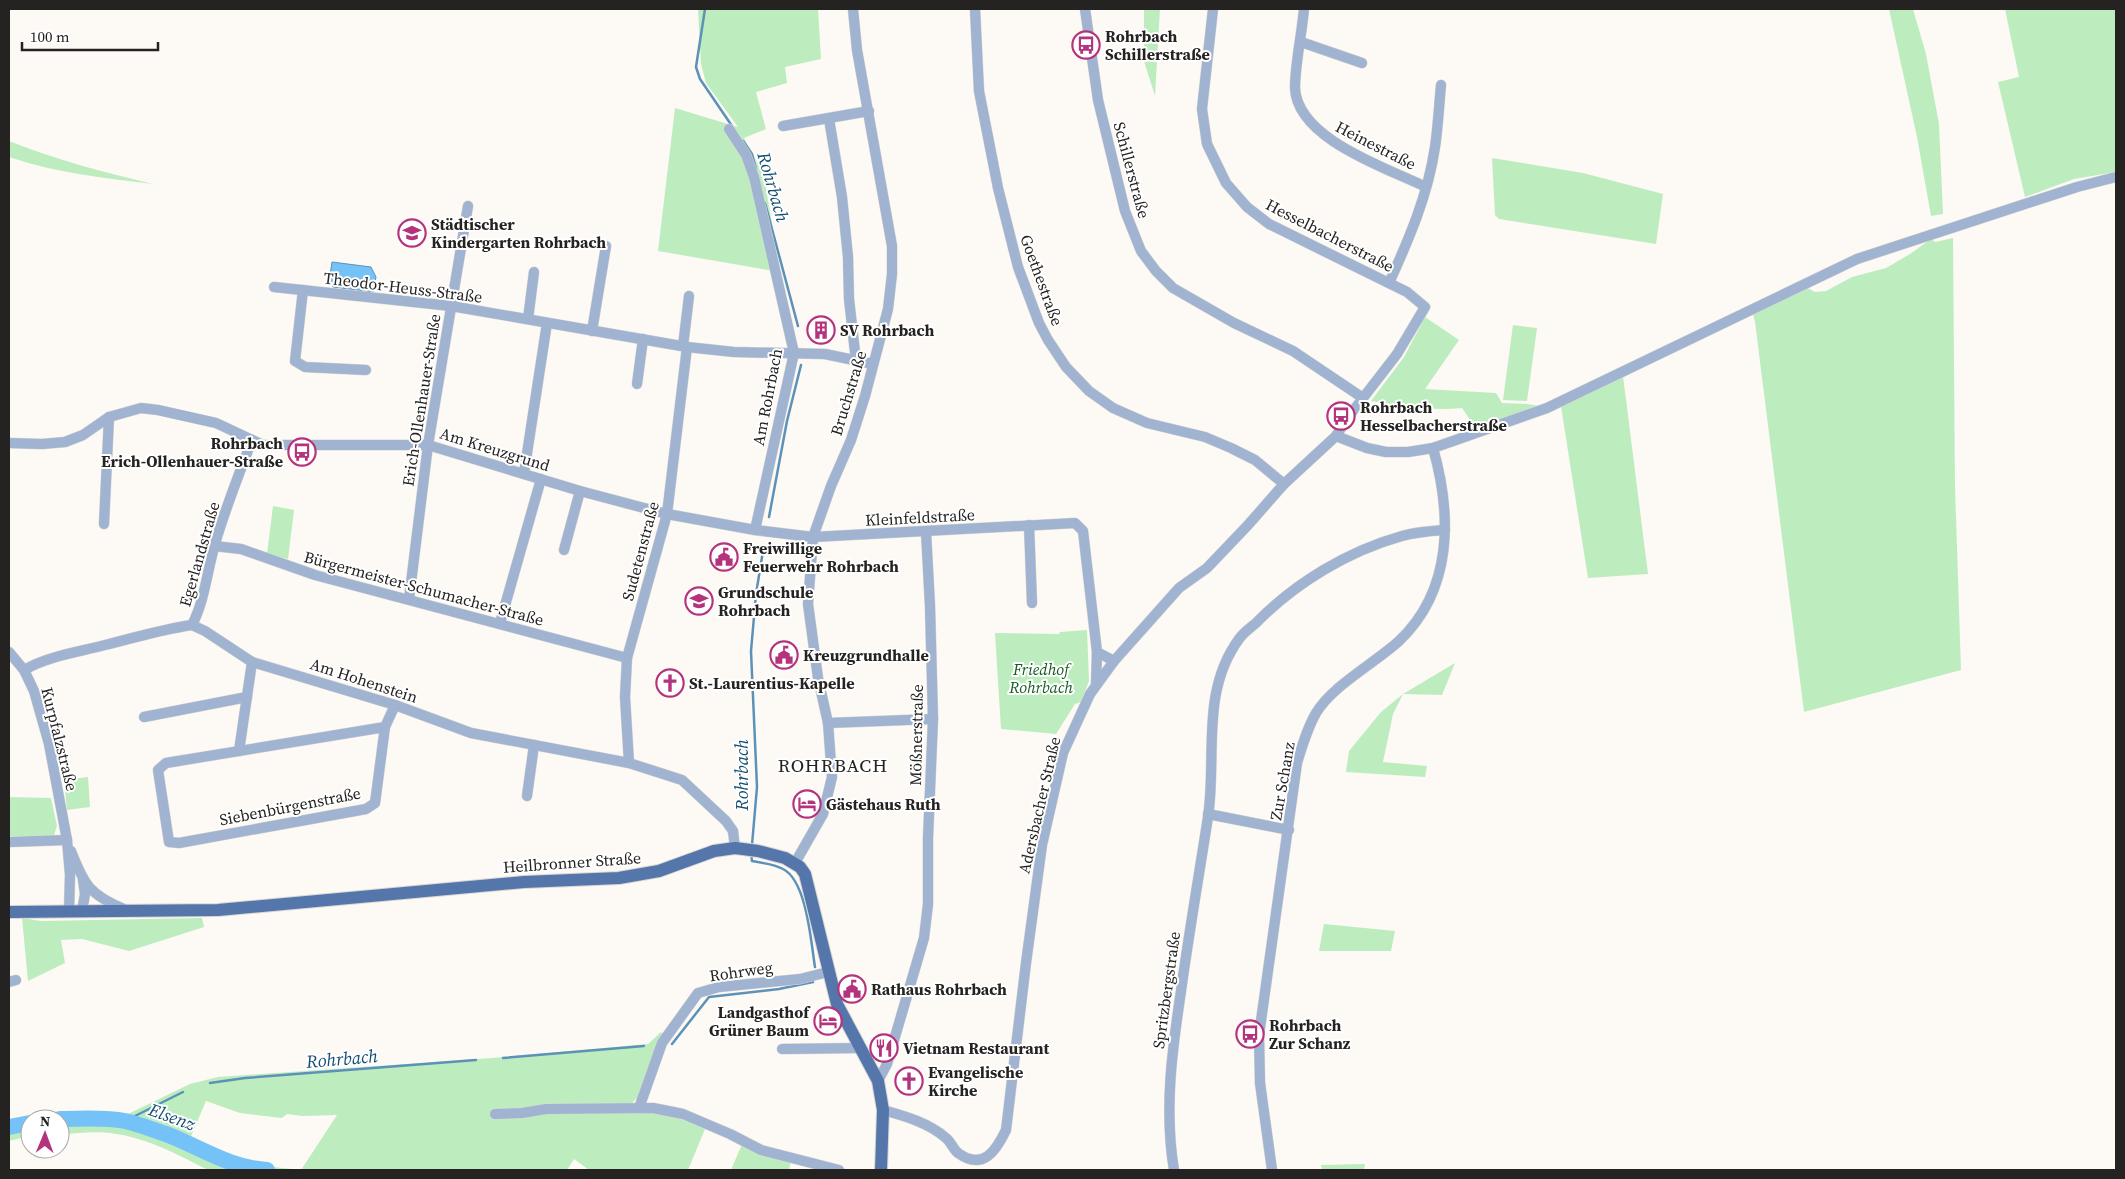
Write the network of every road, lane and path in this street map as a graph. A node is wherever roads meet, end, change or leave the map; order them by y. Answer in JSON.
{"nodes":[{"id":1,"x":853,"y":9,"type":"edge"},
{"id":2,"x":975,"y":9,"type":"edge"},
{"id":3,"x":1085,"y":9,"type":"edge"},
{"id":4,"x":1214,"y":9,"type":"edge"},
{"id":5,"x":1304,"y":9,"type":"edge"},
{"id":6,"x":1301,"y":42,"type":"junction"},
{"id":7,"x":1362,"y":63,"type":"dead end"},
{"id":8,"x":1440,"y":85,"type":"dead end"},
{"id":9,"x":869,"y":111,"type":"junction"},
{"id":10,"x":830,"y":119,"type":"junction"},
{"id":11,"x":783,"y":126,"type":"dead end"},
{"id":12,"x":729,"y":129,"type":"dead end"},
{"id":13,"x":2116,"y":177,"type":"edge"},
{"id":14,"x":1426,"y":187,"type":"junction"},
{"id":15,"x":468,"y":206,"type":"dead end"},
{"id":16,"x":606,"y":246,"type":"dead end"},
{"id":17,"x":534,"y":272,"type":"dead end"},
{"id":18,"x":1389,"y":283,"type":"junction"},
{"id":19,"x":274,"y":287,"type":"dead end"},
{"id":20,"x":303,"y":290,"type":"junction"},
{"id":21,"x":689,"y":296,"type":"dead end"},
{"id":22,"x":451,"y":306,"type":"junction"},
{"id":23,"x":1425,"y":307,"type":"joint"},
{"id":24,"x":528,"y":319,"type":"junction"},
{"id":25,"x":547,"y":323,"type":"junction"},
{"id":26,"x":592,"y":331,"type":"junction"},
{"id":27,"x":643,"y":340,"type":"junction"},
{"id":28,"x":685,"y":346,"type":"junction"},
{"id":29,"x":794,"y":353,"type":"junction"},
{"id":30,"x":856,"y":361,"type":"junction"},
{"id":31,"x":873,"y":364,"type":"junction"},
{"id":32,"x":366,"y":370,"type":"dead end"},
{"id":33,"x":637,"y":384,"type":"dead end"},
{"id":34,"x":1363,"y":398,"type":"junction"},
{"id":35,"x":109,"y":417,"type":"junction"},
{"id":36,"x":1336,"y":436,"type":"junction"},
{"id":37,"x":252,"y":440,"type":"junction"},
{"id":38,"x":9,"y":443,"type":"edge"},
{"id":39,"x":428,"y":445,"type":"junction"},
{"id":40,"x":1433,"y":448,"type":"junction"},
{"id":41,"x":524,"y":473,"type":"junction"},
{"id":42,"x":541,"y":479,"type":"junction"},
{"id":43,"x":1284,"y":484,"type":"junction"},
{"id":44,"x":580,"y":491,"type":"junction"},
{"id":45,"x":667,"y":514,"type":"junction"},
{"id":46,"x":104,"y":524,"type":"dead end"},
{"id":47,"x":1029,"y":525,"type":"junction"},
{"id":48,"x":754,"y":530,"type":"junction"},
{"id":49,"x":1444,"y":530,"type":"junction"},
{"id":50,"x":926,"y":532,"type":"junction"},
{"id":51,"x":813,"y":538,"type":"junction"},
{"id":52,"x":214,"y":546,"type":"junction"},
{"id":53,"x":564,"y":550,"type":"dead end"},
{"id":54,"x":409,"y":599,"type":"junction"},
{"id":55,"x":1032,"y":603,"type":"dead end"},
{"id":56,"x":500,"y":624,"type":"junction"},
{"id":57,"x":192,"y":625,"type":"junction"},
{"id":58,"x":9,"y":652,"type":"edge"},
{"id":59,"x":1097,"y":652,"type":"junction"},
{"id":60,"x":627,"y":658,"type":"junction"},
{"id":61,"x":1114,"y":661,"type":"junction"},
{"id":62,"x":252,"y":662,"type":"junction"},
{"id":63,"x":24,"y":670,"type":"junction"},
{"id":64,"x":1096,"y":685,"type":"junction"},
{"id":65,"x":247,"y":697,"type":"junction"},
{"id":66,"x":395,"y":705,"type":"junction"},
{"id":67,"x":144,"y":717,"type":"dead end"},
{"id":68,"x":933,"y":719,"type":"junction"},
{"id":69,"x":828,"y":723,"type":"junction"},
{"id":70,"x":384,"y":727,"type":"junction"},
{"id":71,"x":534,"y":745,"type":"junction"},
{"id":72,"x":238,"y":751,"type":"junction"},
{"id":73,"x":628,"y":763,"type":"junction"},
{"id":74,"x":527,"y":796,"type":"dead end"},
{"id":75,"x":1208,"y":814,"type":"junction"},
{"id":76,"x":1289,"y":830,"type":"junction"},
{"id":77,"x":67,"y":840,"type":"junction"},
{"id":78,"x":9,"y":842,"type":"edge"},
{"id":79,"x":747,"y":849,"type":"junction"},
{"id":80,"x":795,"y":863,"type":"junction"},
{"id":81,"x":83,"y":880,"type":"junction"},
{"id":82,"x":68,"y":911,"type":"junction"},
{"id":83,"x":82,"y":911,"type":"junction"},
{"id":84,"x":128,"y":911,"type":"junction"},
{"id":85,"x":9,"y":912,"type":"edge"},
{"id":86,"x":828,"y":972,"type":"junction"},
{"id":87,"x":861,"y":1048,"type":"junction"},
{"id":88,"x":782,"y":1049,"type":"dead end"},
{"id":89,"x":878,"y":1081,"type":"junction"},
{"id":90,"x":639,"y":1108,"type":"junction"},
{"id":91,"x":884,"y":1110,"type":"junction"},
{"id":92,"x":495,"y":1114,"type":"dead end"},
{"id":93,"x":973,"y":1165,"type":"edge"},
{"id":94,"x":839,"y":1170,"type":"edge"},
{"id":95,"x":881,"y":1170,"type":"edge"},
{"id":96,"x":1174,"y":1170,"type":"edge"},
{"id":97,"x":1272,"y":1170,"type":"edge"}],
"edges":[{"from":1,"to":9,"type":"street","name":"Bruchstraße"},
{"from":2,"to":43,"type":"street","name":"Goethestraße"},
{"from":3,"to":34,"type":"street","name":"Schillerstraße"},
{"from":4,"to":18,"type":"street","name":"Hesselbacherstraße"},
{"from":5,"to":6,"type":"street","name":"Heinestraße"},
{"from":6,"to":7,"type":"street"},
{"from":6,"to":14,"type":"street","name":"Heinestraße"},
{"from":8,"to":14,"type":"street"},
{"from":9,"to":10,"type":"street"},
{"from":9,"to":31,"type":"street","name":"Bruchstraße"},
{"from":10,"to":11,"type":"street"},
{"from":10,"to":30,"type":"street"},
{"from":12,"to":29,"type":"street","name":"Am Rohrbach"},
{"from":13,"to":40,"type":"street"},
{"from":14,"to":18,"type":"street"},
{"from":15,"to":22,"type":"street","name":"Erich-Ollenhauer-Straße"},
{"from":16,"to":26,"type":"street"},
{"from":17,"to":24,"type":"street"},
{"from":18,"to":23,"type":"street","name":"Hesselbacherstraße"},
{"from":19,"to":20,"type":"street","name":"Theodor-Heuss-Straße"},
{"from":20,"to":22,"type":"street","name":"Theodor-Heuss-Straße"},
{"from":20,"to":32,"type":"street"},
{"from":21,"to":28,"type":"street"},
{"from":22,"to":24,"type":"street","name":"Theodor-Heuss-Straße"},
{"from":22,"to":39,"type":"street","name":"Erich-Ollenhauer-Straße"},
{"from":23,"to":34,"type":"street","name":"Adersbacher Straße"},
{"from":24,"to":25,"type":"street","name":"Theodor-Heuss-Straße"},
{"from":25,"to":26,"type":"street","name":"Theodor-Heuss-Straße"},
{"from":25,"to":41,"type":"street"},
{"from":26,"to":27,"type":"street","name":"Theodor-Heuss-Straße"},
{"from":27,"to":28,"type":"street","name":"Theodor-Heuss-Straße"},
{"from":27,"to":33,"type":"street"},
{"from":28,"to":29,"type":"street","name":"Theodor-Heuss-Straße"},
{"from":28,"to":45,"type":"street","name":"Sudetenstraße"},
{"from":29,"to":30,"type":"street","name":"Theodor-Heuss-Straße"},
{"from":29,"to":48,"type":"street","name":"Am Rohrbach"},
{"from":30,"to":31,"type":"street","name":"Theodor-Heuss-Straße"},
{"from":31,"to":51,"type":"street","name":"Bruchstraße"},
{"from":34,"to":36,"type":"street","name":"Adersbacher Straße"},
{"from":35,"to":37,"type":"street","name":"Am Kreuzgrund"},
{"from":35,"to":38,"type":"street","name":"Am Kreuzgrund"},
{"from":35,"to":46,"type":"street"},
{"from":36,"to":40,"type":"street"},
{"from":36,"to":43,"type":"street","name":"Adersbacher Straße"},
{"from":37,"to":39,"type":"street","name":"Am Kreuzgrund"},
{"from":37,"to":52,"type":"street","name":"Egerlandstraße"},
{"from":39,"to":41,"type":"street","name":"Am Kreuzgrund"},
{"from":39,"to":54,"type":"street","name":"Erich-Ollenhauer-Straße"},
{"from":40,"to":49,"type":"street","name":"Zur Schanz"},
{"from":41,"to":42,"type":"street","name":"Am Kreuzgrund"},
{"from":42,"to":44,"type":"street","name":"Am Kreuzgrund"},
{"from":42,"to":56,"type":"street"},
{"from":43,"to":61,"type":"street","name":"Adersbacher Straße"},
{"from":44,"to":45,"type":"street","name":"Am Kreuzgrund"},
{"from":44,"to":53,"type":"street"},
{"from":45,"to":48,"type":"street","name":"Am Kreuzgrund"},
{"from":45,"to":60,"type":"street","name":"Sudetenstraße"},
{"from":47,"to":50,"type":"street","name":"Kleinfeldstraße"},
{"from":47,"to":55,"type":"street"},
{"from":47,"to":59,"type":"street","name":"Kleinfeldstraße"},
{"from":48,"to":51,"type":"street","name":"Am Kreuzgrund"},
{"from":49,"to":75,"type":"street","name":"Spritzbergstraße"},
{"from":49,"to":76,"type":"street","name":"Zur Schanz"},
{"from":50,"to":51,"type":"street","name":"Kleinfeldstraße"},
{"from":50,"to":68,"type":"street","name":"Mößnerstraße"},
{"from":51,"to":69,"type":"street","name":"Bruchstraße"},
{"from":52,"to":54,"type":"street","name":"Bürgermeister-Schumacher-Straße"},
{"from":52,"to":57,"type":"street","name":"Egerlandstraße"},
{"from":54,"to":56,"type":"street","name":"Bürgermeister-Schumacher-Straße"},
{"from":56,"to":60,"type":"street","name":"Bürgermeister-Schumacher-Straße"},
{"from":57,"to":62,"type":"street","name":"Am Hohenstein"},
{"from":57,"to":63,"type":"street","name":"Egerlandstraße"},
{"from":58,"to":63,"type":"street","name":"Kurpfalzstraße"},
{"from":59,"to":61,"type":"street"},
{"from":59,"to":64,"type":"street","name":"Kleinfeldstraße"},
{"from":60,"to":73,"type":"street","name":"Sudetenstraße"},
{"from":61,"to":64,"type":"street","name":"Adersbacher Straße"},
{"from":62,"to":65,"type":"street"},
{"from":62,"to":66,"type":"street","name":"Am Hohenstein"},
{"from":63,"to":77,"type":"street","name":"Kurpfalzstraße"},
{"from":64,"to":93,"type":"street","name":"Adersbacher Straße"},
{"from":65,"to":67,"type":"street"},
{"from":65,"to":72,"type":"street"},
{"from":66,"to":70,"type":"street","name":"Siebenbürgenstraße"},
{"from":66,"to":71,"type":"street","name":"Am Hohenstein"},
{"from":68,"to":69,"type":"street"},
{"from":68,"to":89,"type":"street","name":"Mößnerstraße"},
{"from":69,"to":80,"type":"street","name":"Bruchstraße"},
{"from":70,"to":72,"type":"street"},
{"from":70,"to":72,"type":"street","name":"Siebenbürgenstraße"},
{"from":71,"to":73,"type":"street","name":"Am Hohenstein"},
{"from":71,"to":74,"type":"street"},
{"from":73,"to":79,"type":"street","name":"Am Hohenstein"},
{"from":75,"to":76,"type":"street"},
{"from":75,"to":96,"type":"street","name":"Spritzbergstraße"},
{"from":76,"to":97,"type":"street","name":"Zur Schanz"},
{"from":77,"to":78,"type":"street"},
{"from":77,"to":81,"type":"street","name":"Kurpfalzstraße"},
{"from":77,"to":82,"type":"street","name":"Kurpfalzstraße"},
{"from":79,"to":80,"type":"main road","name":"Heilbronner Straße"},
{"from":79,"to":84,"type":"main road","name":"Heilbronner Straße"},
{"from":80,"to":86,"type":"main road"},
{"from":81,"to":83,"type":"street","name":"Kurpfalzstraße"},
{"from":81,"to":84,"type":"street","name":"Kurpfalzstraße"},
{"from":82,"to":83,"type":"main road","name":"Heilbronner Straße"},
{"from":82,"to":85,"type":"main road","name":"Heilbronner Straße"},
{"from":83,"to":84,"type":"main road","name":"Heilbronner Straße"},
{"from":86,"to":87,"type":"main road"},
{"from":86,"to":90,"type":"street","name":"Rohrweg"},
{"from":87,"to":88,"type":"street"},
{"from":87,"to":89,"type":"main road"},
{"from":89,"to":91,"type":"main road"},
{"from":90,"to":92,"type":"street"},
{"from":90,"to":94,"type":"street"},
{"from":91,"to":93,"type":"street","name":"Adersbacher Straße"},
{"from":91,"to":95,"type":"main road"}]}
